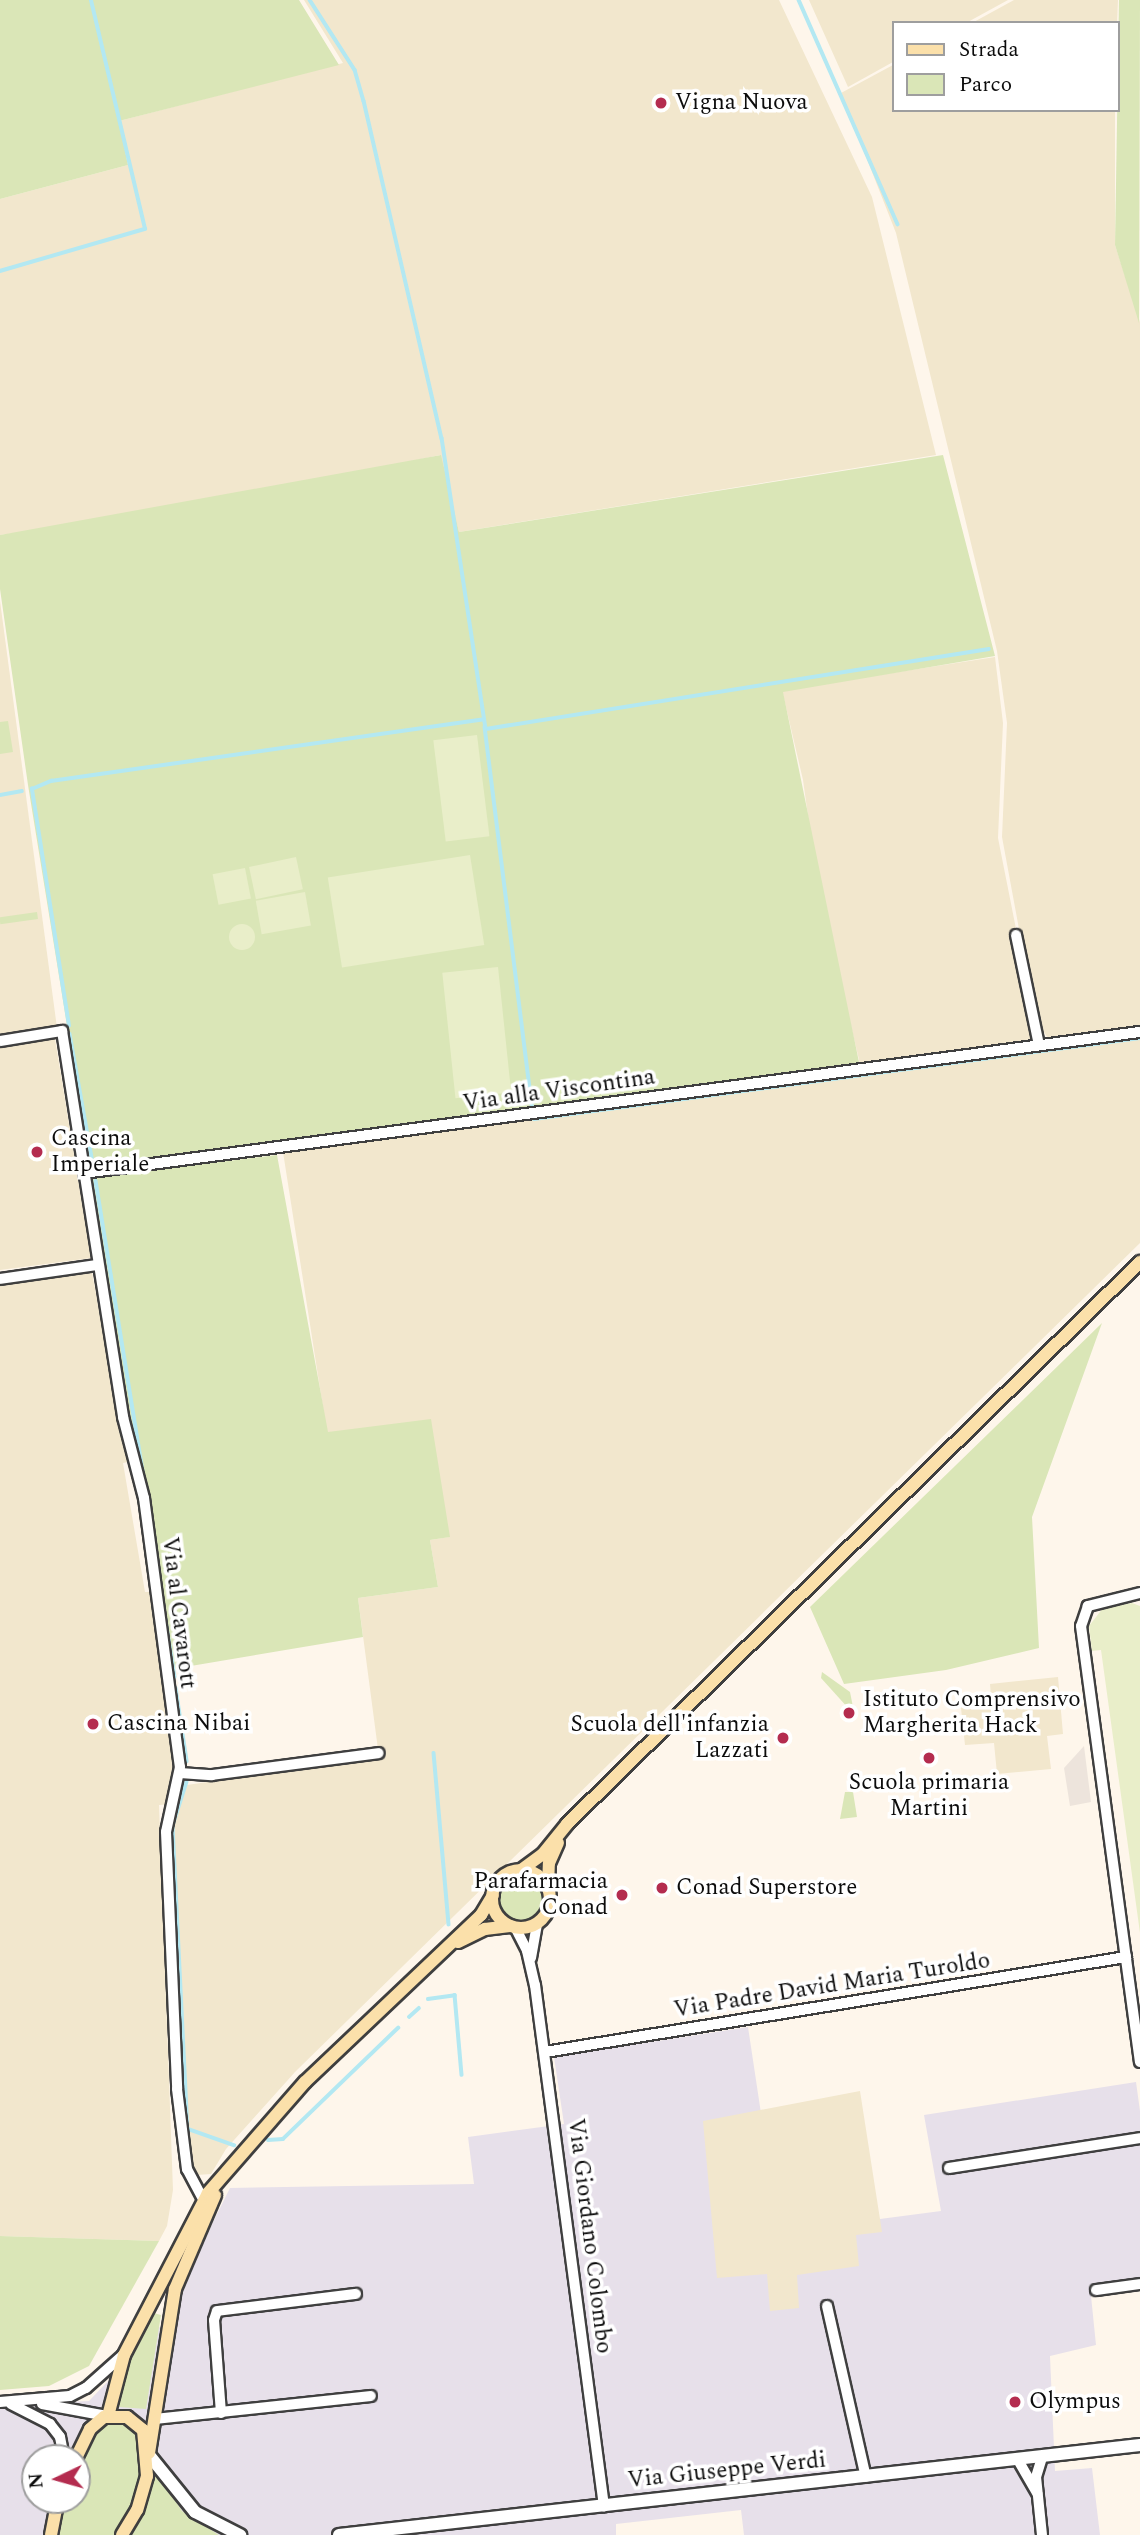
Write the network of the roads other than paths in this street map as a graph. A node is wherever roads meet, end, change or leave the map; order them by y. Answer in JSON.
{"nodes":[{"id":1,"x":1016,"y":935,"type":"dead end"},
{"id":2,"x":1140,"y":1032,"type":"edge"},
{"id":3,"x":0,"y":1041,"type":"edge"},
{"id":4,"x":1039,"y":1045,"type":"junction"},
{"id":5,"x":84,"y":1173,"type":"junction"},
{"id":6,"x":1140,"y":1262,"type":"edge"},
{"id":7,"x":97,"y":1265,"type":"junction"},
{"id":8,"x":0,"y":1279,"type":"edge"},
{"id":9,"x":1140,"y":1593,"type":"edge"},
{"id":10,"x":379,"y":1753,"type":"dead end"},
{"id":11,"x":180,"y":1773,"type":"junction"},
{"id":12,"x":567,"y":1824,"type":"junction"},
{"id":13,"x":521,"y":1870,"type":"junction"},
{"id":14,"x":548,"y":1888,"type":"junction"},
{"id":15,"x":493,"y":1895,"type":"junction"},
{"id":16,"x":537,"y":1923,"type":"junction"},
{"id":17,"x":512,"y":1926,"type":"junction"},
{"id":18,"x":439,"y":1951,"type":"junction"},
{"id":19,"x":1126,"y":1957,"type":"junction"},
{"id":20,"x":532,"y":1972,"type":"junction"},
{"id":21,"x":1137,"y":2025,"type":"edge"},
{"id":22,"x":545,"y":2052,"type":"junction"},
{"id":23,"x":1140,"y":2062,"type":"edge"},
{"id":24,"x":1140,"y":2138,"type":"edge"},
{"id":25,"x":236,"y":2158,"type":"junction"},
{"id":26,"x":949,"y":2168,"type":"dead end"},
{"id":27,"x":203,"y":2199,"type":"junction"},
{"id":28,"x":1140,"y":2284,"type":"edge"},
{"id":29,"x":1096,"y":2290,"type":"dead end"},
{"id":30,"x":356,"y":2294,"type":"dead end"},
{"id":31,"x":827,"y":2306,"type":"dead end"},
{"id":32,"x":124,"y":2355,"type":"junction"},
{"id":33,"x":371,"y":2396,"type":"dead end"},
{"id":34,"x":17,"y":2401,"type":"junction"},
{"id":35,"x":0,"y":2403,"type":"edge"},
{"id":36,"x":221,"y":2413,"type":"junction"},
{"id":37,"x":108,"y":2416,"type":"junction"},
{"id":38,"x":155,"y":2419,"type":"junction"},
{"id":39,"x":61,"y":2444,"type":"edge"},
{"id":40,"x":83,"y":2444,"type":"edge"},
{"id":41,"x":1140,"y":2445,"type":"edge"},
{"id":42,"x":1119,"y":2449,"type":"junction"},
{"id":43,"x":1140,"y":2450,"type":"edge"},
{"id":44,"x":149,"y":2454,"type":"junction"},
{"id":45,"x":1042,"y":2457,"type":"junction"},
{"id":46,"x":1018,"y":2460,"type":"junction"},
{"id":47,"x":866,"y":2477,"type":"junction"},
{"id":48,"x":1038,"y":2495,"type":"junction"},
{"id":49,"x":604,"y":2506,"type":"junction"},
{"id":50,"x":52,"y":2514,"type":"edge"},
{"id":51,"x":54,"y":2514,"type":"edge"},
{"id":52,"x":43,"y":2535,"type":"edge"},
{"id":53,"x":51,"y":2535,"type":"edge"},
{"id":54,"x":122,"y":2535,"type":"edge"},
{"id":55,"x":240,"y":2535,"type":"edge"},
{"id":56,"x":339,"y":2535,"type":"edge"},
{"id":57,"x":345,"y":2535,"type":"edge"},
{"id":58,"x":1042,"y":2535,"type":"edge"}],
"edges":[{"from":1,"to":4,"type":"street"},
{"from":2,"to":4,"type":"street","name":"Via alla Viscontina"},
{"from":3,"to":5,"type":"street","name":"Via al Cavarott"},
{"from":4,"to":5,"type":"street","name":"Via alla Viscontina"},
{"from":5,"to":7,"type":"street","name":"Via al Cavarott"},
{"from":6,"to":12,"type":"main road"},
{"from":7,"to":8,"type":"street"},
{"from":7,"to":11,"type":"street","name":"Via al Cavarott"},
{"from":9,"to":19,"type":"street"},
{"from":10,"to":11,"type":"street"},
{"from":11,"to":27,"type":"street","name":"Via al Cavarott"},
{"from":12,"to":13,"type":"main road"},
{"from":12,"to":14,"type":"main road"},
{"from":13,"to":14,"type":"main road"},
{"from":13,"to":15,"type":"main road"},
{"from":14,"to":16,"type":"main road"},
{"from":15,"to":17,"type":"main road"},
{"from":15,"to":18,"type":"main road"},
{"from":16,"to":17,"type":"main road"},
{"from":16,"to":20,"type":"street","name":"Via Giordano Colombo"},
{"from":17,"to":18,"type":"main road"},
{"from":17,"to":20,"type":"street","name":"Via Giordano Colombo"},
{"from":18,"to":25,"type":"main road"},
{"from":19,"to":21,"type":"street"},
{"from":19,"to":22,"type":"street","name":"Via Padre David Maria Turoldo"},
{"from":20,"to":22,"type":"street","name":"Via Giordano Colombo"},
{"from":21,"to":23,"type":"street"},
{"from":22,"to":49,"type":"street","name":"Via Giordano Colombo"},
{"from":24,"to":26,"type":"street"},
{"from":25,"to":27,"type":"main road"},
{"from":25,"to":38,"type":"main road"},
{"from":27,"to":32,"type":"main road"},
{"from":28,"to":29,"type":"street"},
{"from":30,"to":36,"type":"street"},
{"from":31,"to":47,"type":"street"},
{"from":32,"to":34,"type":"street"},
{"from":32,"to":37,"type":"main road"},
{"from":33,"to":36,"type":"street"},
{"from":34,"to":35,"type":"street"},
{"from":34,"to":37,"type":"street"},
{"from":35,"to":39,"type":"street"},
{"from":36,"to":38,"type":"street"},
{"from":37,"to":40,"type":"main road"},
{"from":37,"to":44,"type":"main road"},
{"from":38,"to":44,"type":"main road"},
{"from":41,"to":42,"type":"street","name":"Via Giuseppe Verdi"},
{"from":42,"to":43,"type":"street","name":"Via Giuseppe Verdi"},
{"from":42,"to":45,"type":"street","name":"Via Giuseppe Verdi"},
{"from":44,"to":54,"type":"main road"},
{"from":44,"to":55,"type":"street"},
{"from":45,"to":46,"type":"street","name":"Via Giuseppe Verdi"},
{"from":45,"to":48,"type":"street"},
{"from":46,"to":47,"type":"street","name":"Via Giuseppe Verdi"},
{"from":46,"to":48,"type":"street"},
{"from":47,"to":49,"type":"street","name":"Via Giuseppe Verdi"},
{"from":48,"to":58,"type":"street"},
{"from":49,"to":57,"type":"street","name":"Via Giuseppe Verdi"},
{"from":50,"to":52,"type":"main road"},
{"from":51,"to":53,"type":"main road"},
{"from":56,"to":57,"type":"street","name":"Via Giuseppe Verdi"}]}
